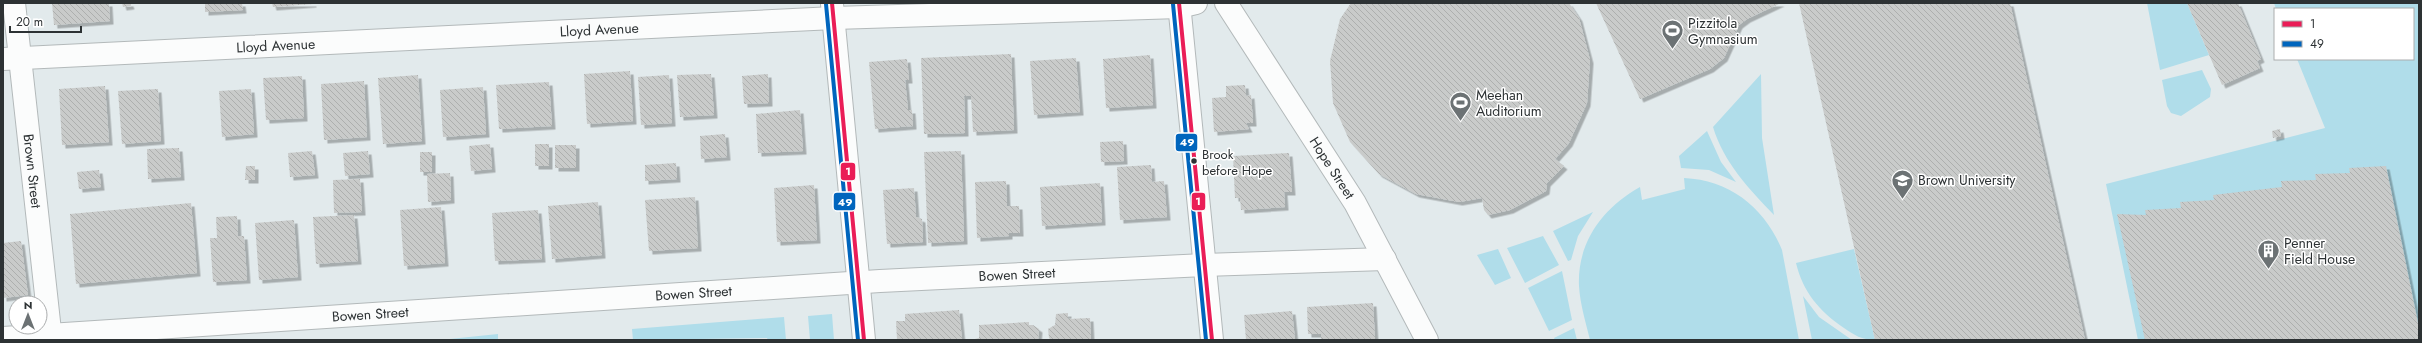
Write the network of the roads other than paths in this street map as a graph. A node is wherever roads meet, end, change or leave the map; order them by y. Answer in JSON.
{"nodes":[{"id":1,"x":14,"y":3,"type":"edge"},
{"id":2,"x":1226,"y":3,"type":"edge"},
{"id":3,"x":1185,"y":4,"type":"edge"},
{"id":4,"x":833,"y":10,"type":"edge"},
{"id":5,"x":12,"y":59,"type":"edge"},
{"id":6,"x":1385,"y":259,"type":"junction"},
{"id":7,"x":1204,"y":265,"type":"junction"},
{"id":8,"x":860,"y":283,"type":"junction"},
{"id":9,"x":50,"y":337,"type":"edge"},
{"id":10,"x":3,"y":338,"type":"edge"},
{"id":11,"x":864,"y":340,"type":"edge"},
{"id":12,"x":1212,"y":340,"type":"edge"},
{"id":13,"x":1427,"y":340,"type":"edge"}],
"edges":[{"from":1,"to":5,"type":"street","name":"Brown Street"},
{"from":2,"to":6,"type":"street","name":"Hope Street"},
{"from":3,"to":4,"type":"street","name":"Lloyd Avenue"},
{"from":3,"to":7,"type":"street"},
{"from":4,"to":5,"type":"street","name":"Lloyd Avenue"},
{"from":4,"to":8,"type":"street"},
{"from":5,"to":9,"type":"street","name":"Brown Street"},
{"from":6,"to":7,"type":"street","name":"Bowen Street"},
{"from":6,"to":13,"type":"street","name":"Hope Street"},
{"from":7,"to":8,"type":"street","name":"Bowen Street"},
{"from":7,"to":12,"type":"street"},
{"from":8,"to":9,"type":"street","name":"Bowen Street"},
{"from":8,"to":11,"type":"street"},
{"from":9,"to":10,"type":"street","name":"Bowen Street"}]}
